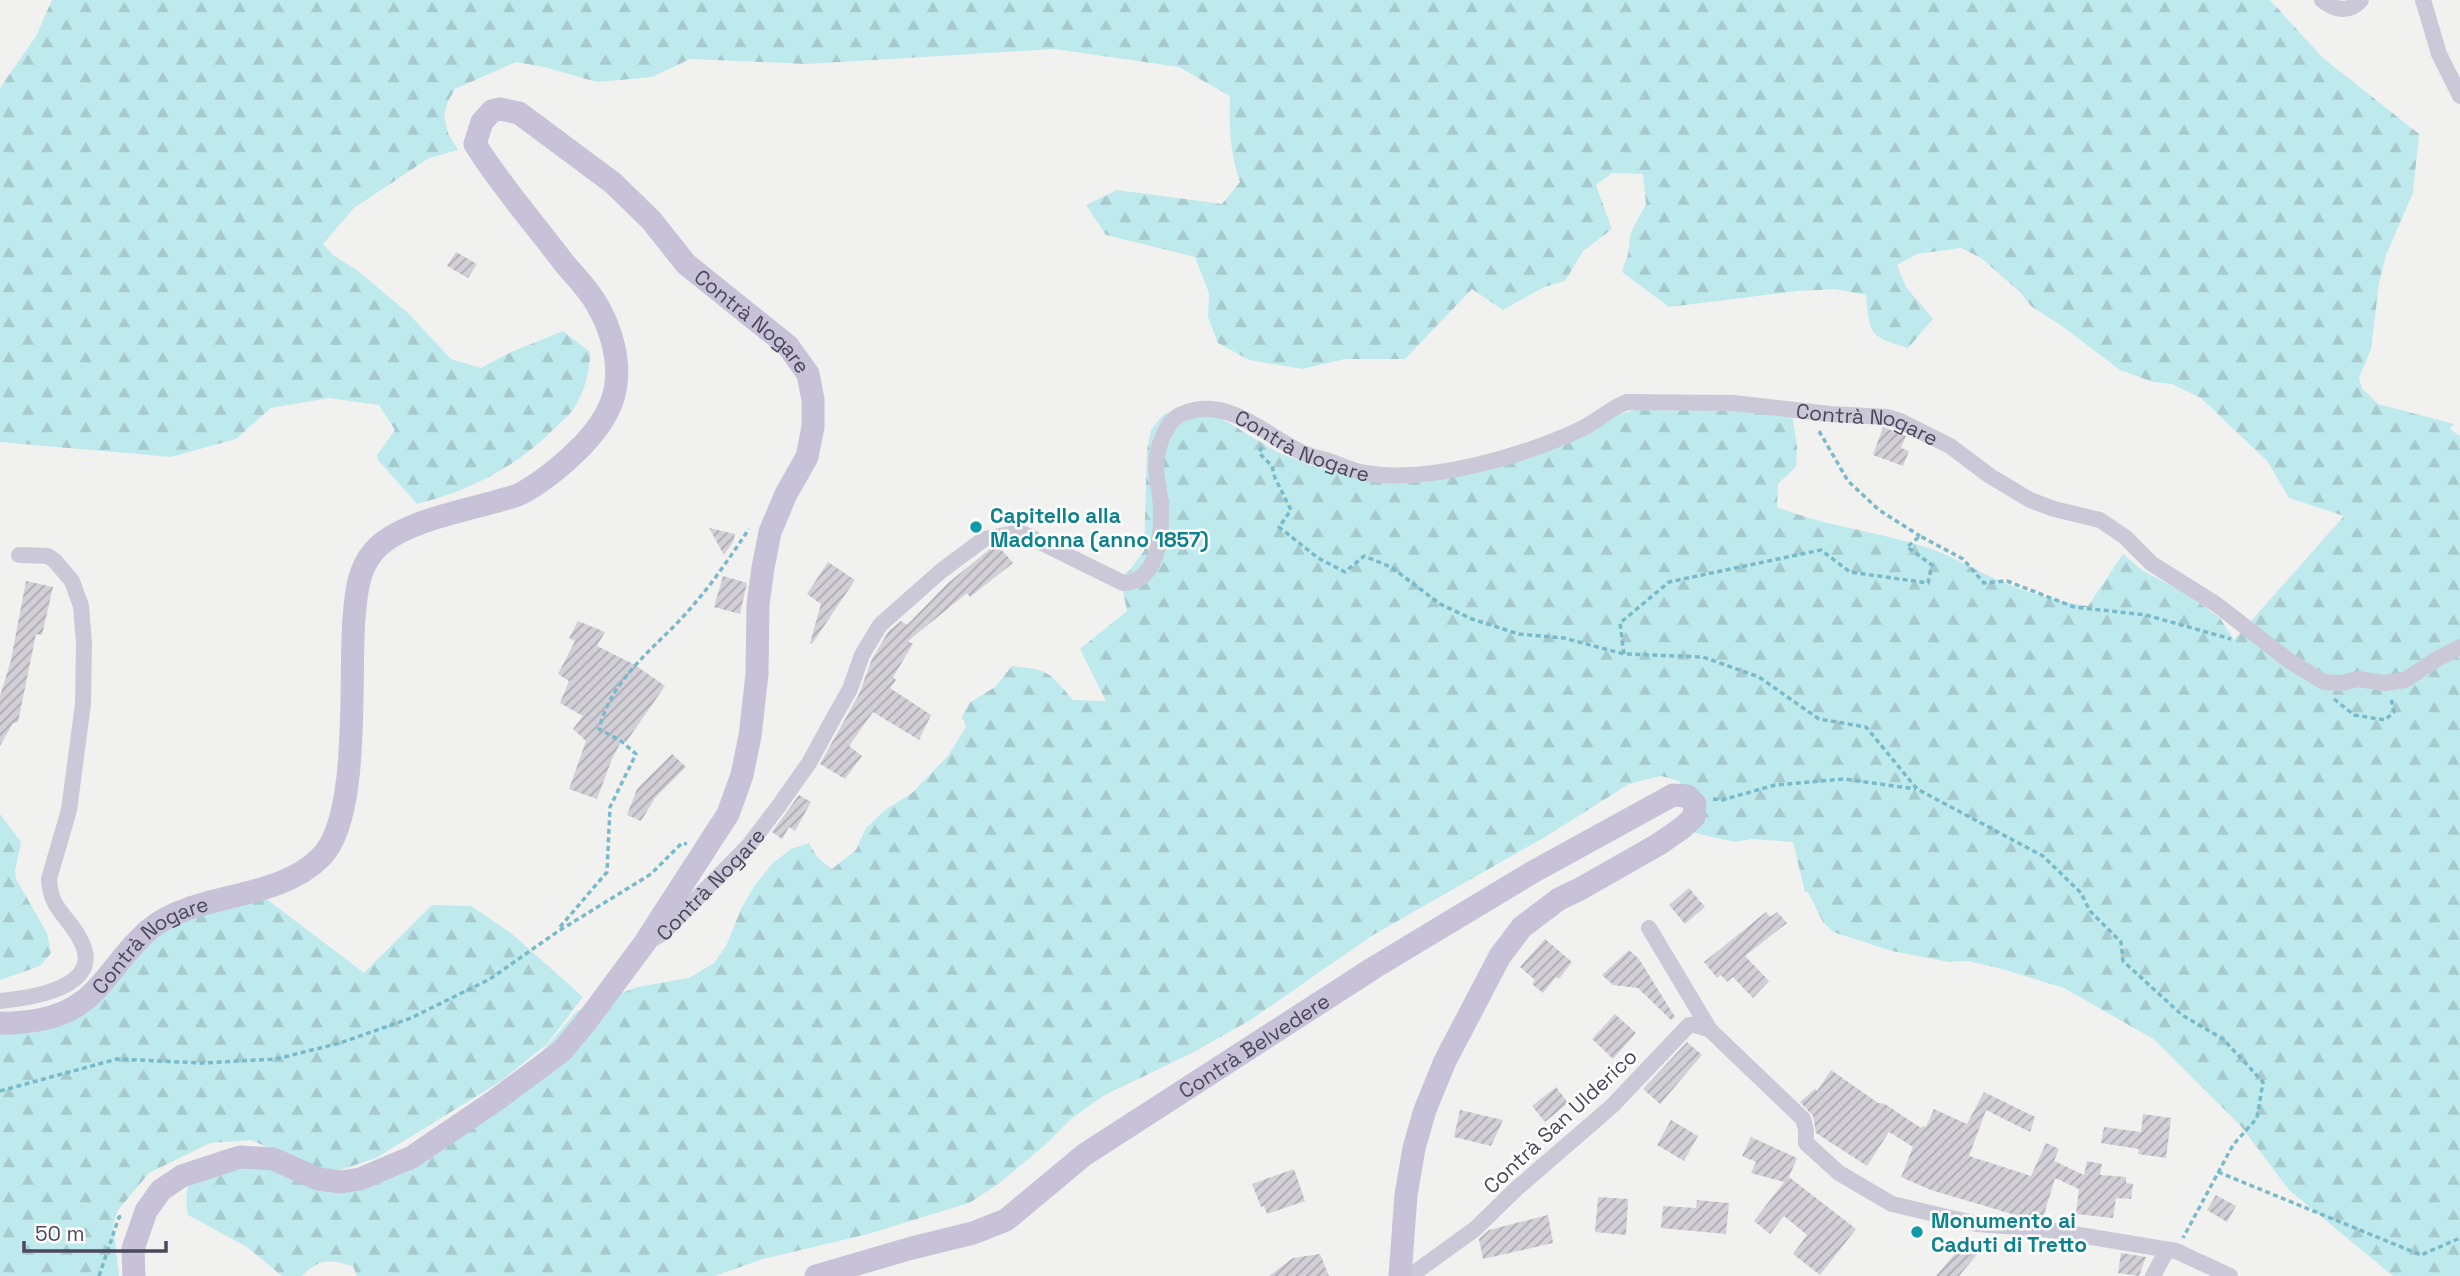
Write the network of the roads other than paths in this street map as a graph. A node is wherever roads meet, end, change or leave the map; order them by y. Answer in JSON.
{"nodes":[{"id":1,"x":2322,"y":0,"type":"edge"},
{"id":2,"x":2361,"y":0,"type":"edge"},
{"id":3,"x":2423,"y":0,"type":"edge"},
{"id":4,"x":2460,"y":96,"type":"edge"},
{"id":5,"x":19,"y":555,"type":"dead end"},
{"id":6,"x":2460,"y":647,"type":"edge"},
{"id":7,"x":1649,"y":928,"type":"dead end"},
{"id":8,"x":643,"y":943,"type":"junction"},
{"id":9,"x":0,"y":1000,"type":"edge"},
{"id":10,"x":0,"y":1023,"type":"edge"},
{"id":11,"x":1710,"y":1030,"type":"junction"},
{"id":12,"x":2172,"y":1251,"type":"junction"},
{"id":13,"x":134,"y":1276,"type":"edge"},
{"id":14,"x":816,"y":1276,"type":"edge"},
{"id":15,"x":1400,"y":1276,"type":"edge"},
{"id":16,"x":1410,"y":1276,"type":"edge"},
{"id":17,"x":2152,"y":1276,"type":"edge"},
{"id":18,"x":2230,"y":1276,"type":"edge"}],
"edges":[{"from":1,"to":2,"type":"street"},
{"from":3,"to":4,"type":"street"},
{"from":5,"to":9,"type":"street"},
{"from":6,"to":8,"type":"street","name":"Contrà Nogare"},
{"from":7,"to":11,"type":"street"},
{"from":8,"to":10,"type":"street","name":"Contrà Nogare"},
{"from":8,"to":13,"type":"street"},
{"from":11,"to":12,"type":"street"},
{"from":11,"to":16,"type":"street","name":"Contrà San Ulderico"},
{"from":12,"to":17,"type":"street"},
{"from":12,"to":18,"type":"street"},
{"from":14,"to":15,"type":"street","name":"Contrà Belvedere"}]}
